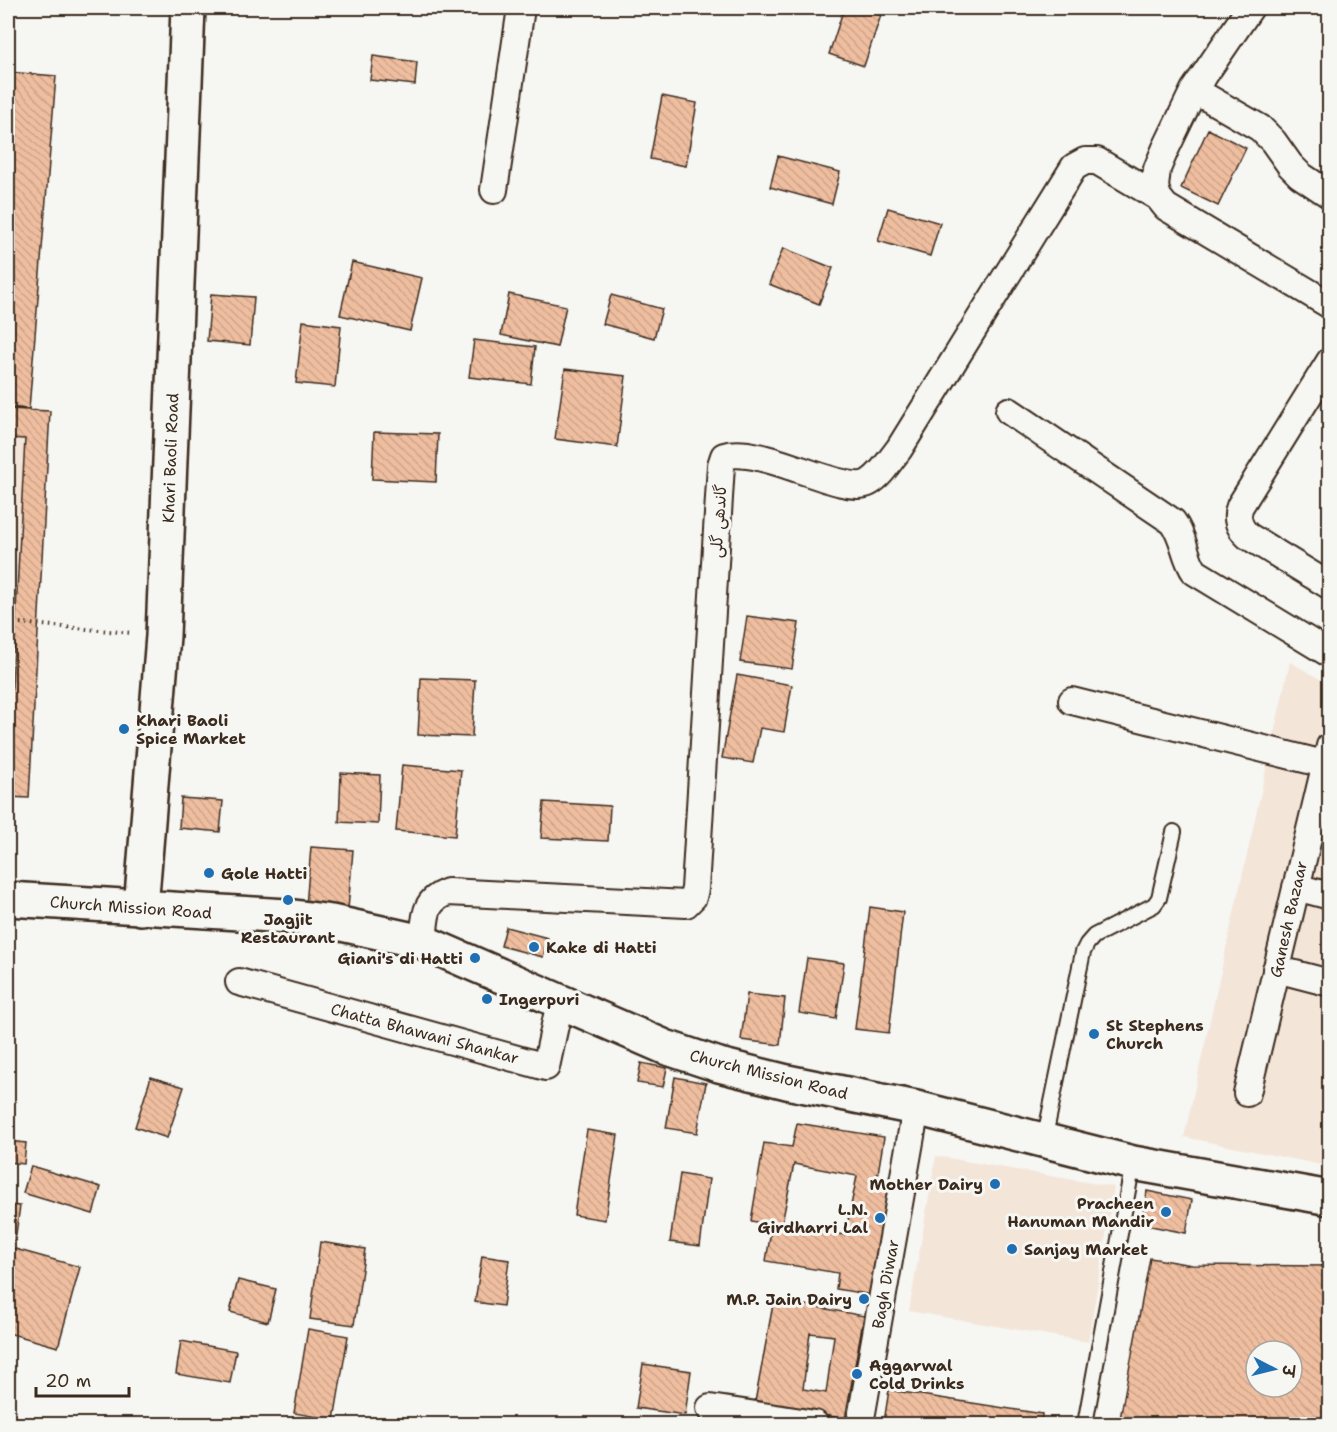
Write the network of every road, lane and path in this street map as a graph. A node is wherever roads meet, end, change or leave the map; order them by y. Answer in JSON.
{"nodes":[{"id":1,"x":188,"y":8,"type":"edge"},
{"id":2,"x":521,"y":8,"type":"edge"},
{"id":3,"x":1242,"y":10,"type":"edge"},
{"id":4,"x":1194,"y":90,"type":"junction"},
{"id":5,"x":494,"y":190,"type":"dead end"},
{"id":6,"x":1329,"y":195,"type":"edge"},
{"id":7,"x":1158,"y":197,"type":"junction"},
{"id":8,"x":1329,"y":305,"type":"edge"},
{"id":9,"x":1329,"y":362,"type":"edge"},
{"id":10,"x":1009,"y":411,"type":"dead end"},
{"id":11,"x":1329,"y":586,"type":"edge"},
{"id":12,"x":8,"y":622,"type":"edge"},
{"id":13,"x":163,"y":636,"type":"junction"},
{"id":14,"x":1329,"y":654,"type":"edge"},
{"id":15,"x":1072,"y":701,"type":"dead end"},
{"id":16,"x":1327,"y":755,"type":"edge"},
{"id":17,"x":1322,"y":801,"type":"edge"},
{"id":18,"x":1174,"y":832,"type":"dead end"},
{"id":19,"x":1296,"y":887,"type":"junction"},
{"id":20,"x":1329,"y":896,"type":"edge"},
{"id":21,"x":8,"y":899,"type":"edge"},
{"id":22,"x":141,"y":908,"type":"junction"},
{"id":23,"x":423,"y":942,"type":"junction"},
{"id":24,"x":1276,"y":969,"type":"junction"},
{"id":25,"x":239,"y":982,"type":"dead end"},
{"id":26,"x":1329,"y":983,"type":"edge"},
{"id":27,"x":560,"y":1002,"type":"junction"},
{"id":28,"x":1247,"y":1093,"type":"dead end"},
{"id":29,"x":916,"y":1108,"type":"junction"},
{"id":30,"x":1044,"y":1141,"type":"junction"},
{"id":31,"x":1133,"y":1163,"type":"junction"},
{"id":32,"x":1329,"y":1198,"type":"edge"},
{"id":33,"x":710,"y":1408,"type":"dead end"},
{"id":34,"x":815,"y":1425,"type":"edge"},
{"id":35,"x":860,"y":1425,"type":"edge"},
{"id":36,"x":1084,"y":1425,"type":"edge"}],
"edges":[{"from":1,"to":13,"type":"street","name":"Khari Baoli Road"},
{"from":2,"to":5,"type":"street"},
{"from":3,"to":4,"type":"street"},
{"from":4,"to":6,"type":"street"},
{"from":4,"to":7,"type":"street"},
{"from":7,"to":8,"type":"street"},
{"from":7,"to":23,"type":"street","name":"گاندھی گلی"},
{"from":9,"to":11,"type":"street"},
{"from":10,"to":14,"type":"street"},
{"from":12,"to":13,"type":"path"},
{"from":13,"to":22,"type":"street","name":"Khari Baoli Road"},
{"from":15,"to":16,"type":"street"},
{"from":16,"to":17,"type":"street","name":"Ganesh Bazaar"},
{"from":17,"to":19,"type":"street","name":"Ganesh Bazaar"},
{"from":18,"to":30,"type":"lane"},
{"from":19,"to":20,"type":"street"},
{"from":19,"to":24,"type":"street","name":"Ganesh Bazaar"},
{"from":21,"to":22,"type":"street","name":"Church Mission Road"},
{"from":22,"to":23,"type":"street","name":"Church Mission Road"},
{"from":23,"to":27,"type":"street","name":"Church Mission Road"},
{"from":24,"to":26,"type":"street"},
{"from":24,"to":28,"type":"street","name":"Ganesh Bazaar"},
{"from":25,"to":27,"type":"street","name":"Chatta Bhawani Shankar"},
{"from":27,"to":29,"type":"street","name":"Church Mission Road"},
{"from":29,"to":30,"type":"street","name":"Church Mission Road"},
{"from":29,"to":35,"type":"street","name":"Bagh Diwar"},
{"from":30,"to":31,"type":"street","name":"Church Mission Road"},
{"from":31,"to":32,"type":"street","name":"Church Mission Road"},
{"from":31,"to":36,"type":"lane"},
{"from":33,"to":34,"type":"street"}]}
